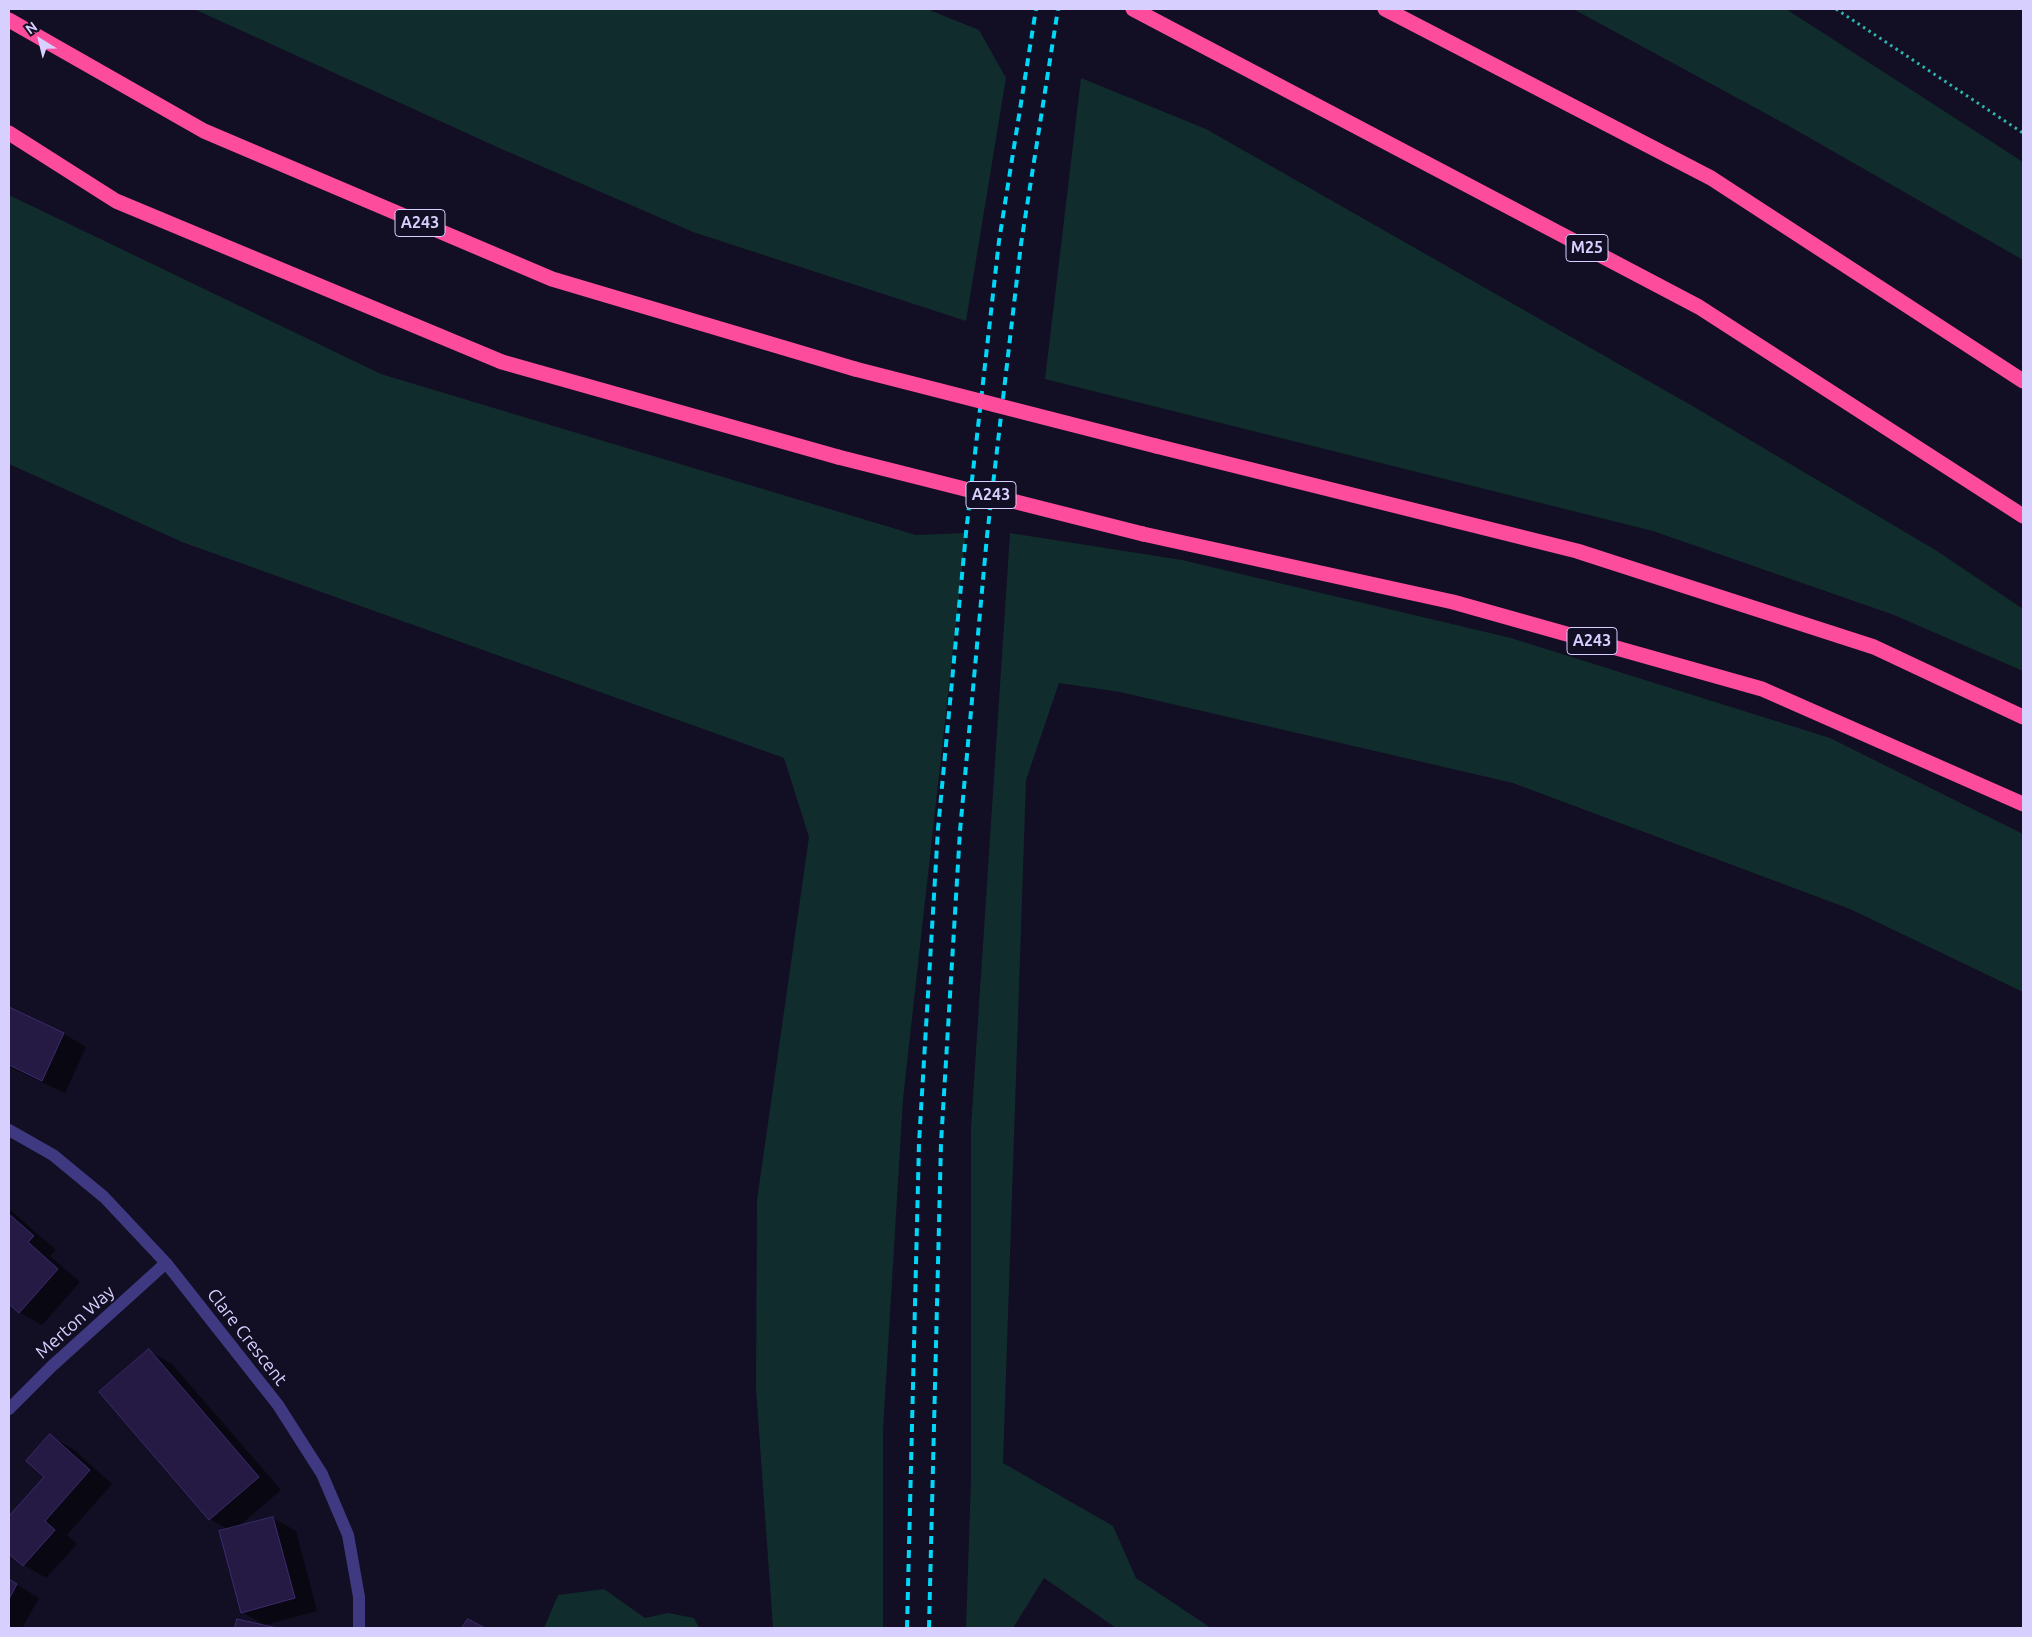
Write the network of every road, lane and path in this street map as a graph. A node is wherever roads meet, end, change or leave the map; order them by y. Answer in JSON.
{"nodes":[{"id":1,"x":1133,"y":9,"type":"edge"},
{"id":2,"x":1385,"y":9,"type":"edge"},
{"id":3,"x":1836,"y":9,"type":"edge"},
{"id":4,"x":9,"y":20,"type":"edge"},
{"id":5,"x":9,"y":133,"type":"edge"},
{"id":6,"x":2023,"y":133,"type":"edge"},
{"id":7,"x":2023,"y":381,"type":"edge"},
{"id":8,"x":2023,"y":516,"type":"edge"},
{"id":9,"x":2023,"y":717,"type":"edge"},
{"id":10,"x":2023,"y":804,"type":"edge"},
{"id":11,"x":9,"y":1130,"type":"edge"},
{"id":12,"x":166,"y":1263,"type":"junction"},
{"id":13,"x":9,"y":1409,"type":"edge"},
{"id":14,"x":360,"y":1628,"type":"edge"}],
"edges":[{"from":1,"to":8,"type":"highway","number":"M25"},
{"from":2,"to":7,"type":"highway"},
{"from":3,"to":6,"type":"path"},
{"from":4,"to":9,"type":"highway","number":"A243","bridge":true},
{"from":5,"to":10,"type":"highway","number":"A243","bridge":true},
{"from":11,"to":12,"type":"street","name":"Clare Crescent"},
{"from":12,"to":13,"type":"street","name":"Merton Way"},
{"from":12,"to":14,"type":"street","name":"Clare Crescent"}]}
